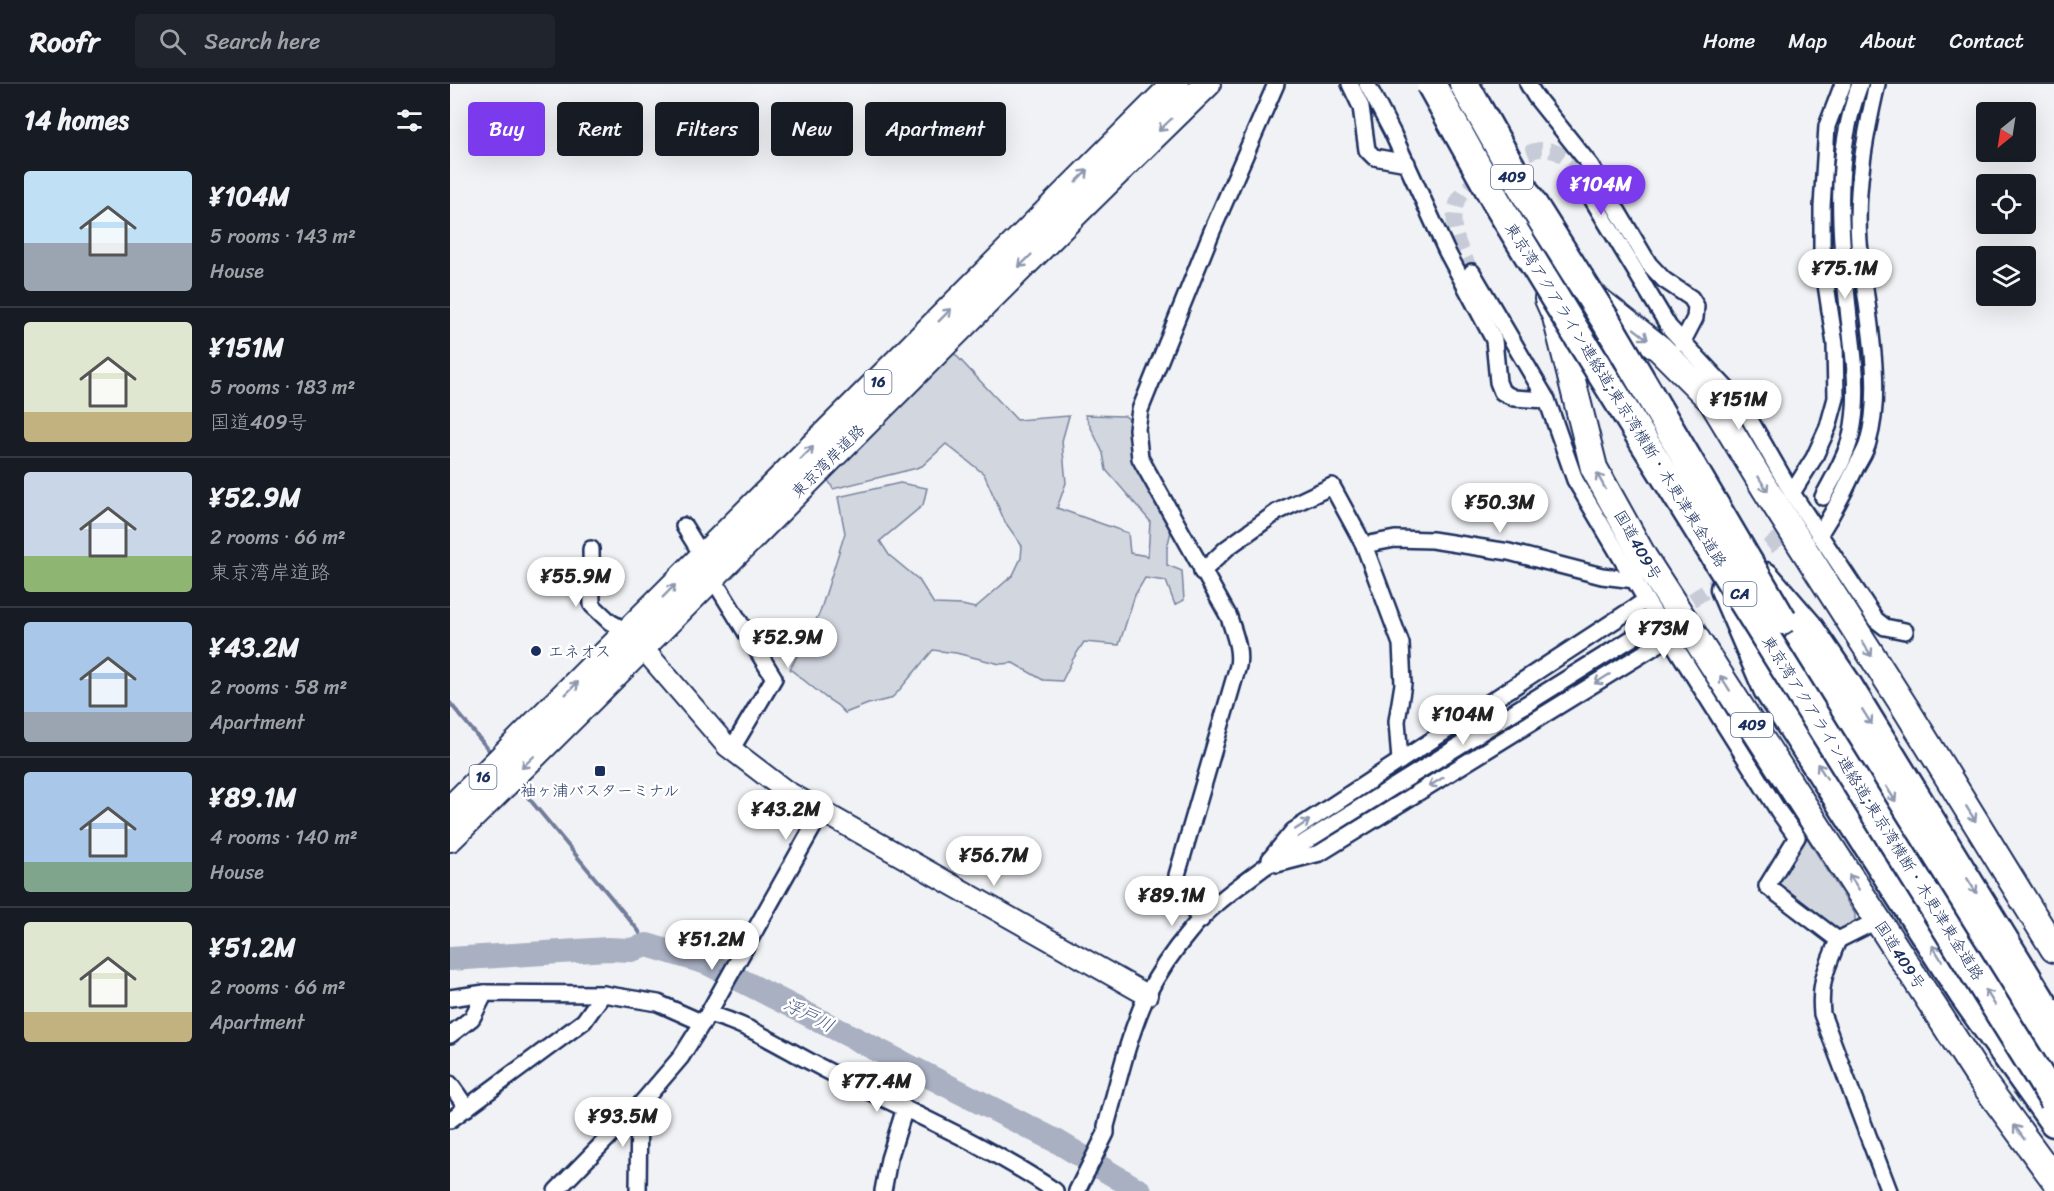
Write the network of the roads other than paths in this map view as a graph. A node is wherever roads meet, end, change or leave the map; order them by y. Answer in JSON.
{"nodes":[{"id":1,"x":1175,"y":84,"type":"edge"},
{"id":2,"x":1207,"y":84,"type":"edge"},
{"id":3,"x":1276,"y":84,"type":"edge"},
{"id":4,"x":1350,"y":84,"type":"edge"},
{"id":5,"x":1367,"y":84,"type":"edge"},
{"id":6,"x":1431,"y":84,"type":"edge"},
{"id":7,"x":1438,"y":84,"type":"edge"},
{"id":8,"x":1462,"y":84,"type":"edge"},
{"id":9,"x":1528,"y":84,"type":"edge"},
{"id":10,"x":1843,"y":84,"type":"edge"},
{"id":11,"x":1860,"y":84,"type":"edge"},
{"id":12,"x":1877,"y":84,"type":"edge"},
{"id":13,"x":1407,"y":163,"type":"junction"},
{"id":14,"x":1591,"y":197,"type":"tunnel mouth"},
{"id":15,"x":1521,"y":237,"type":"junction"},
{"id":16,"x":1564,"y":270,"type":"junction"},
{"id":17,"x":1472,"y":272,"type":"tunnel mouth"},
{"id":18,"x":1682,"y":343,"type":"junction"},
{"id":19,"x":1547,"y":400,"type":"junction"},
{"id":20,"x":1792,"y":493,"type":"junction"},
{"id":21,"x":1823,"y":497,"type":"tunnel mouth"},
{"id":22,"x":684,"y":526,"type":"dead end"},
{"id":23,"x":1819,"y":535,"type":"junction"},
{"id":24,"x":1364,"y":546,"type":"junction"},
{"id":25,"x":697,"y":547,"type":"dead end"},
{"id":26,"x":591,"y":549,"type":"dead end"},
{"id":27,"x":1202,"y":572,"type":"junction"},
{"id":28,"x":1635,"y":580,"type":"junction"},
{"id":29,"x":720,"y":591,"type":"dead end"},
{"id":30,"x":1646,"y":600,"type":"junction"},
{"id":31,"x":1905,"y":631,"type":"dead end"},
{"id":32,"x":1634,"y":637,"type":"tunnel mouth"},
{"id":33,"x":1670,"y":638,"type":"junction"},
{"id":34,"x":635,"y":640,"type":"junction"},
{"id":35,"x":731,"y":750,"type":"junction"},
{"id":36,"x":1400,"y":761,"type":"junction"},
{"id":37,"x":450,"y":810,"type":"edge"},
{"id":38,"x":822,"y":811,"type":"junction"},
{"id":39,"x":450,"y":838,"type":"edge"},
{"id":40,"x":1263,"y":868,"type":"junction"},
{"id":41,"x":1201,"y":920,"type":"junction"},
{"id":42,"x":1878,"y":920,"type":"junction"},
{"id":43,"x":1838,"y":940,"type":"junction"},
{"id":44,"x":2054,"y":949,"type":"edge"},
{"id":45,"x":485,"y":993,"type":"junction"},
{"id":46,"x":603,"y":994,"type":"junction"},
{"id":47,"x":1147,"y":995,"type":"junction"},
{"id":48,"x":450,"y":998,"type":"edge"},
{"id":49,"x":705,"y":1018,"type":"junction"},
{"id":50,"x":2054,"y":1022,"type":"edge"},
{"id":51,"x":450,"y":1035,"type":"edge"},
{"id":52,"x":2054,"y":1055,"type":"edge"},
{"id":53,"x":450,"y":1084,"type":"edge"},
{"id":54,"x":2054,"y":1100,"type":"edge"},
{"id":55,"x":639,"y":1106,"type":"junction"},
{"id":56,"x":467,"y":1108,"type":"junction"},
{"id":57,"x":904,"y":1108,"type":"junction"},
{"id":58,"x":450,"y":1120,"type":"edge"},
{"id":59,"x":2054,"y":1122,"type":"edge"},
{"id":60,"x":2054,"y":1179,"type":"edge"},
{"id":61,"x":556,"y":1191,"type":"edge"},
{"id":62,"x":638,"y":1191,"type":"edge"},
{"id":63,"x":883,"y":1191,"type":"edge"},
{"id":64,"x":1055,"y":1191,"type":"edge"},
{"id":65,"x":1077,"y":1191,"type":"edge"},
{"id":66,"x":1889,"y":1191,"type":"edge"}],
"edges":[{"from":34,"to":1,"type":"highway","name":"東京湾岸道路","number":"16","one_way":true},
{"from":2,"to":34,"type":"highway","name":"東京湾岸道路","number":"16","one_way":true},
{"from":3,"to":27,"type":"street"},
{"from":4,"to":13,"type":"street"},
{"from":5,"to":13,"type":"street"},
{"from":54,"to":6,"type":"highway","name":"東京湾アクアライン連絡道;東京湾横断・木更津東金道路","number":"CA","one_way":true,"bridge":true},
{"from":7,"to":15,"type":"highway","name":"国道409号","number":"409"},
{"from":8,"to":16,"type":"highway","number":"409"},
{"from":8,"to":52,"type":"highway","name":"東京湾アクアライン連絡道;東京湾横断・木更津東金道路","number":"CA","one_way":true,"bridge":true},
{"from":9,"to":18,"type":"street"},
{"from":10,"to":20,"type":"street"},
{"from":11,"to":21,"type":"street"},
{"from":12,"to":23,"type":"street"},
{"from":13,"to":19,"type":"street"},
{"from":14,"to":18,"type":"street"},
{"from":42,"to":15,"type":"highway","name":"国道409号","number":"409","one_way":true},
{"from":59,"to":15,"type":"highway","one_way":true},
{"from":16,"to":44,"type":"highway","number":"409","one_way":true},
{"from":16,"to":50,"type":"highway","one_way":true},
{"from":17,"to":19,"type":"street"},
{"from":18,"to":20,"type":"street"},
{"from":19,"to":28,"type":"street"},
{"from":20,"to":23,"type":"street"},
{"from":22,"to":25,"type":"street"},
{"from":23,"to":31,"type":"street"},
{"from":24,"to":27,"type":"street"},
{"from":24,"to":28,"type":"street"},
{"from":24,"to":36,"type":"street"},
{"from":26,"to":34,"type":"street"},
{"from":27,"to":41,"type":"street"},
{"from":28,"to":30,"type":"street"},
{"from":29,"to":35,"type":"street"},
{"from":30,"to":33,"type":"street"},
{"from":30,"to":36,"type":"street"},
{"from":32,"to":40,"type":"street"},
{"from":33,"to":40,"type":"street","one_way":true},
{"from":33,"to":43,"type":"street"},
{"from":34,"to":35,"type":"street"},
{"from":37,"to":34,"type":"highway","name":"東京湾岸道路","number":"16","one_way":true},
{"from":34,"to":39,"type":"highway","name":"東京湾岸道路","number":"16","one_way":true},
{"from":35,"to":38,"type":"street"},
{"from":40,"to":36,"type":"street","one_way":true},
{"from":38,"to":47,"type":"street"},
{"from":38,"to":49,"type":"street"},
{"from":40,"to":41,"type":"street"},
{"from":41,"to":47,"type":"street"},
{"from":42,"to":43,"type":"street"},
{"from":60,"to":42,"type":"highway","name":"国道409号","number":"409","one_way":true},
{"from":43,"to":66,"type":"street"},
{"from":45,"to":46,"type":"street"},
{"from":45,"to":48,"type":"street"},
{"from":45,"to":51,"type":"street"},
{"from":46,"to":49,"type":"street"},
{"from":46,"to":56,"type":"street"},
{"from":47,"to":65,"type":"street"},
{"from":49,"to":55,"type":"street"},
{"from":49,"to":57,"type":"street"},
{"from":53,"to":56,"type":"street"},
{"from":55,"to":61,"type":"street"},
{"from":55,"to":62,"type":"street"},
{"from":56,"to":58,"type":"street"},
{"from":57,"to":63,"type":"street"},
{"from":57,"to":64,"type":"street"}]}
